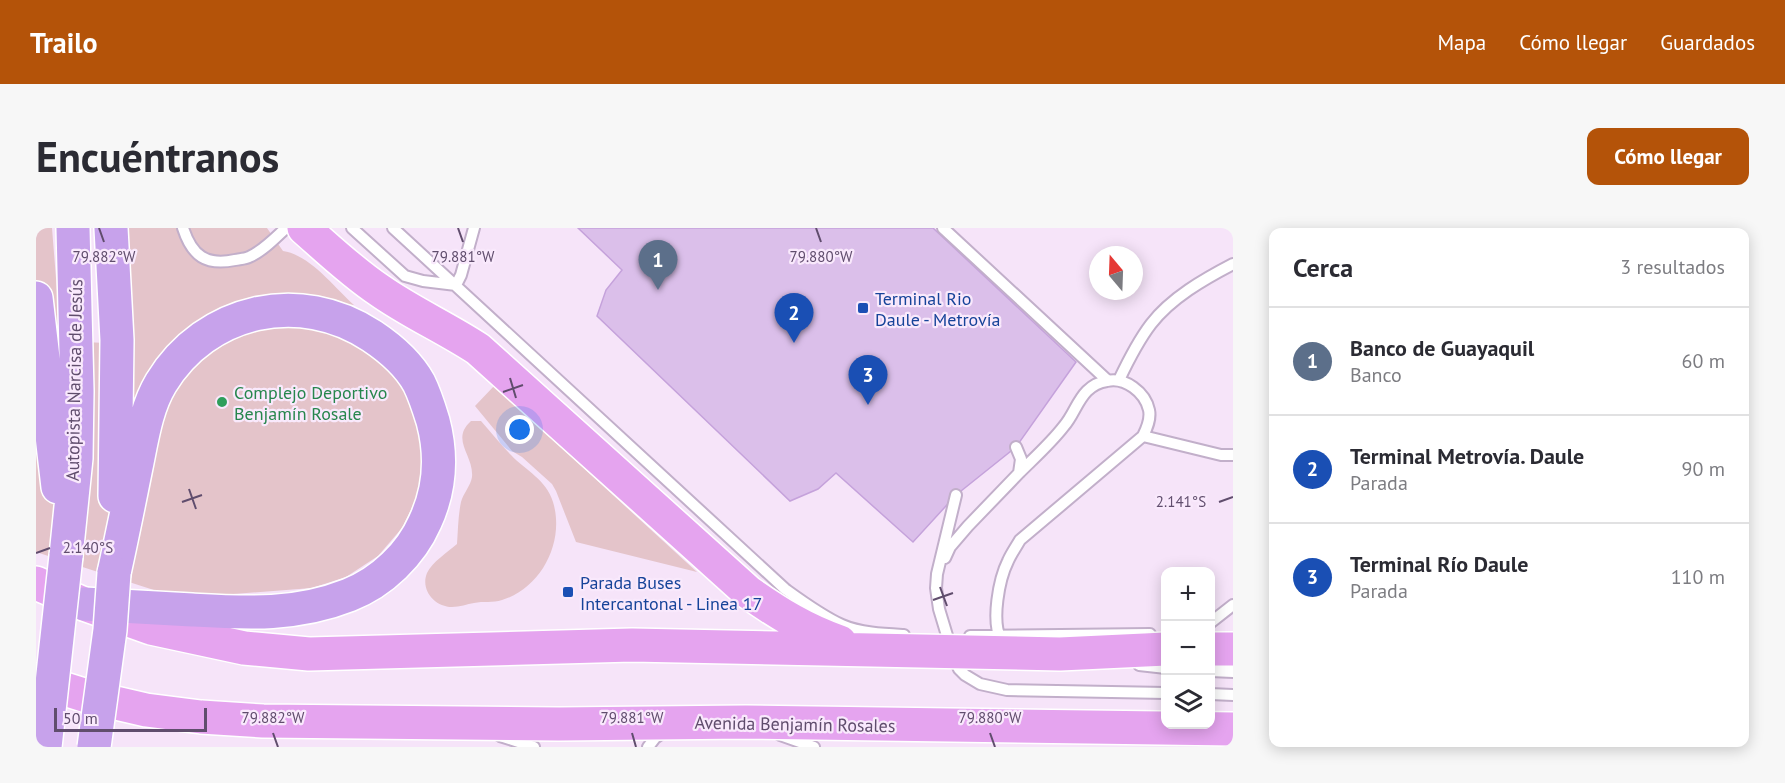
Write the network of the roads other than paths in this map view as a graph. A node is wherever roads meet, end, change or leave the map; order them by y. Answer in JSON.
{"nodes":[{"id":1,"x":183,"y":228,"type":"edge"},
{"id":2,"x":286,"y":228,"type":"edge"},
{"id":3,"x":304,"y":228,"type":"edge"},
{"id":4,"x":352,"y":228,"type":"edge"},
{"id":5,"x":393,"y":228,"type":"edge"},
{"id":6,"x":474,"y":228,"type":"edge"},
{"id":7,"x":943,"y":228,"type":"edge"},
{"id":8,"x":74,"y":236,"type":"edge"},
{"id":9,"x":112,"y":238,"type":"edge"},
{"id":10,"x":1233,"y":264,"type":"edge"},
{"id":11,"x":456,"y":285,"type":"junction"},
{"id":12,"x":36,"y":298,"type":"edge"},
{"id":13,"x":1113,"y":380,"type":"junction"},
{"id":14,"x":1143,"y":436,"type":"junction"},
{"id":15,"x":1016,"y":447,"type":"dead end"},
{"id":16,"x":1233,"y":455,"type":"edge"},
{"id":17,"x":1019,"y":473,"type":"junction"},
{"id":18,"x":956,"y":495,"type":"dead end"},
{"id":19,"x":66,"y":556,"type":"junction"},
{"id":20,"x":114,"y":573,"type":"junction"},
{"id":21,"x":937,"y":574,"type":"junction"},
{"id":22,"x":36,"y":583,"type":"edge"},
{"id":23,"x":84,"y":604,"type":"junction"},
{"id":24,"x":1233,"y":605,"type":"edge"},
{"id":25,"x":1213,"y":621,"type":"edge"},
{"id":26,"x":1161,"y":634,"type":"edge"},
{"id":27,"x":915,"y":635,"type":"dead end"},
{"id":28,"x":945,"y":642,"type":"junction"},
{"id":29,"x":1005,"y":644,"type":"junction"},
{"id":30,"x":1161,"y":649,"type":"edge"},
{"id":31,"x":1215,"y":649,"type":"edge"},
{"id":32,"x":1233,"y":649,"type":"edge"},
{"id":33,"x":865,"y":650,"type":"junction"},
{"id":34,"x":1060,"y":654,"type":"junction"},
{"id":35,"x":1119,"y":662,"type":"dead end"},
{"id":36,"x":1130,"y":663,"type":"dead end"},
{"id":37,"x":1161,"y":667,"type":"edge"},
{"id":38,"x":1215,"y":671,"type":"edge"},
{"id":39,"x":1233,"y":672,"type":"edge"},
{"id":40,"x":37,"y":680,"type":"edge"},
{"id":41,"x":1161,"y":693,"type":"edge"},
{"id":42,"x":1215,"y":694,"type":"edge"},
{"id":43,"x":1233,"y":695,"type":"edge"},
{"id":44,"x":396,"y":723,"type":"junction"},
{"id":45,"x":445,"y":723,"type":"junction"},
{"id":46,"x":690,"y":723,"type":"junction"},
{"id":47,"x":746,"y":723,"type":"junction"},
{"id":48,"x":1233,"y":729,"type":"edge"},
{"id":49,"x":45,"y":747,"type":"edge"},
{"id":50,"x":94,"y":747,"type":"edge"},
{"id":51,"x":325,"y":747,"type":"edge"},
{"id":52,"x":534,"y":747,"type":"edge"},
{"id":53,"x":648,"y":747,"type":"edge"},
{"id":54,"x":814,"y":747,"type":"edge"}],
"edges":[{"from":1,"to":2,"type":"lane"},
{"from":3,"to":33,"type":"main road"},
{"from":4,"to":11,"type":"lane"},
{"from":5,"to":11,"type":"lane"},
{"from":6,"to":11,"type":"lane"},
{"from":7,"to":13,"type":"lane"},
{"from":8,"to":19,"type":"highway","name":"Autopista Narcisa de Jesús"},
{"from":9,"to":20,"type":"highway"},
{"from":10,"to":13,"type":"lane"},
{"from":11,"to":27,"type":"lane"},
{"from":12,"to":19,"type":"highway"},
{"from":13,"to":14,"type":"lane"},
{"from":13,"to":17,"type":"lane"},
{"from":14,"to":16,"type":"lane"},
{"from":14,"to":29,"type":"lane"},
{"from":15,"to":17,"type":"lane"},
{"from":17,"to":21,"type":"lane"},
{"from":18,"to":21,"type":"lane"},
{"from":19,"to":49,"type":"highway","name":"Autopista Narcisa de Jesús","bridge":true},
{"from":20,"to":23,"type":"highway"},
{"from":20,"to":50,"type":"highway","bridge":true},
{"from":21,"to":28,"type":"lane"},
{"from":22,"to":23,"type":"main road"},
{"from":23,"to":33,"type":"main road"},
{"from":24,"to":25,"type":"lane"},
{"from":26,"to":29,"type":"lane"},
{"from":28,"to":29,"type":"main road"},
{"from":28,"to":33,"type":"main road"},
{"from":28,"to":41,"type":"lane"},
{"from":29,"to":34,"type":"main road"},
{"from":30,"to":34,"type":"main road"},
{"from":31,"to":32,"type":"main road"},
{"from":34,"to":35,"type":"lane"},
{"from":36,"to":37,"type":"lane"},
{"from":38,"to":39,"type":"lane"},
{"from":40,"to":44,"type":"main road","name":"Avenida Benjamín Rosales"},
{"from":42,"to":43,"type":"lane"},
{"from":44,"to":45,"type":"main road","name":"Avenida Benjamín Rosales"},
{"from":44,"to":51,"type":"main road"},
{"from":45,"to":46,"type":"main road","name":"Avenida Benjamín Rosales"},
{"from":45,"to":52,"type":"lane"},
{"from":46,"to":47,"type":"main road","name":"Avenida Benjamín Rosales"},
{"from":46,"to":53,"type":"lane"},
{"from":47,"to":48,"type":"main road","name":"Avenida Benjamín Rosales"},
{"from":47,"to":54,"type":"lane"}]}
